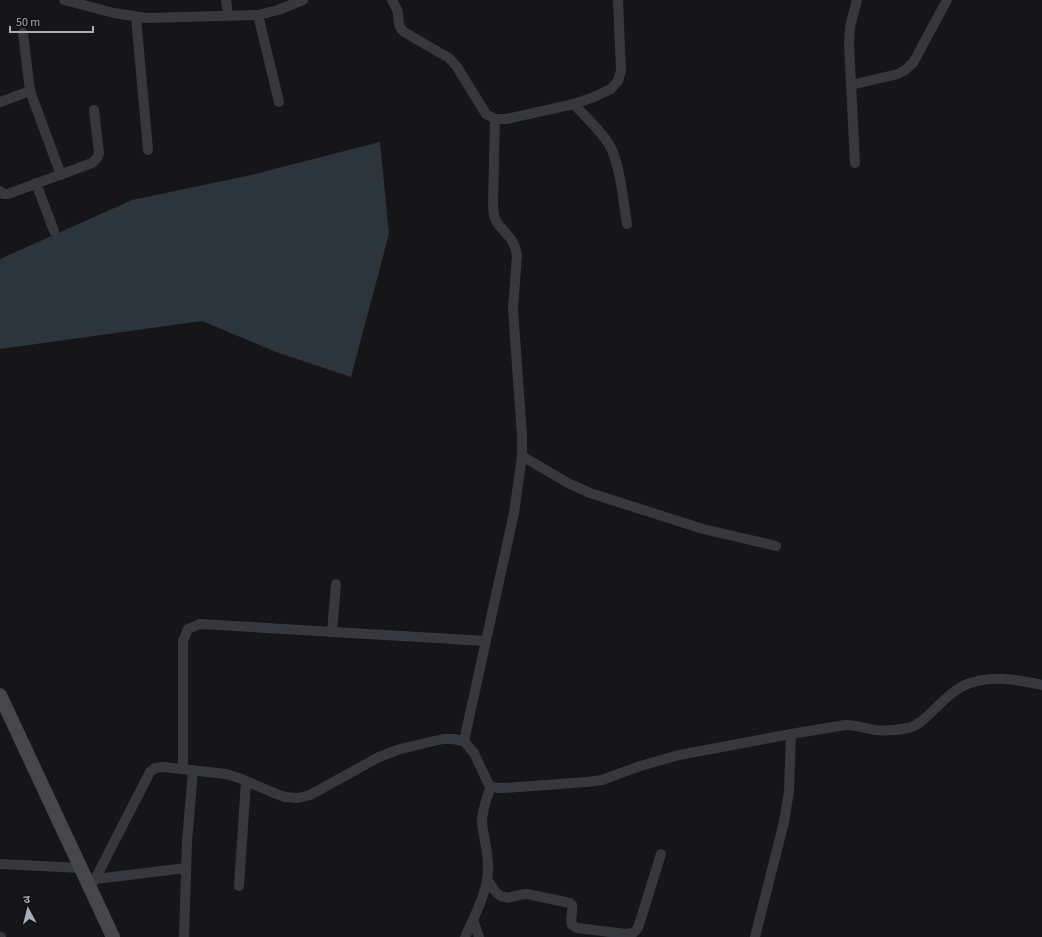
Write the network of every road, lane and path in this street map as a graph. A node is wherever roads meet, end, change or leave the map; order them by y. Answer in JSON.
{"nodes":[{"id":1,"x":64,"y":0,"type":"edge"},
{"id":2,"x":226,"y":0,"type":"edge"},
{"id":3,"x":303,"y":0,"type":"edge"},
{"id":4,"x":392,"y":0,"type":"edge"},
{"id":5,"x":618,"y":0,"type":"edge"},
{"id":6,"x":857,"y":0,"type":"edge"},
{"id":7,"x":947,"y":0,"type":"edge"},
{"id":8,"x":228,"y":15,"type":"junction"},
{"id":9,"x":258,"y":15,"type":"junction"},
{"id":10,"x":136,"y":16,"type":"junction"},
{"id":11,"x":23,"y":33,"type":"dead end"},
{"id":12,"x":851,"y":85,"type":"junction"},
{"id":13,"x":30,"y":91,"type":"junction"},
{"id":14,"x":0,"y":102,"type":"edge"},
{"id":15,"x":279,"y":102,"type":"dead end"},
{"id":16,"x":574,"y":104,"type":"junction"},
{"id":17,"x":94,"y":110,"type":"dead end"},
{"id":18,"x":495,"y":119,"type":"junction"},
{"id":19,"x":148,"y":150,"type":"dead end"},
{"id":20,"x":855,"y":163,"type":"dead end"},
{"id":21,"x":61,"y":174,"type":"junction"},
{"id":22,"x":36,"y":183,"type":"junction"},
{"id":23,"x":0,"y":191,"type":"edge"},
{"id":24,"x":627,"y":224,"type":"dead end"},
{"id":25,"x":54,"y":231,"type":"dead end"},
{"id":26,"x":522,"y":456,"type":"junction"},
{"id":27,"x":776,"y":546,"type":"dead end"},
{"id":28,"x":336,"y":584,"type":"dead end"},
{"id":29,"x":332,"y":632,"type":"junction"},
{"id":30,"x":486,"y":641,"type":"junction"},
{"id":31,"x":1042,"y":686,"type":"edge"},
{"id":32,"x":0,"y":695,"type":"edge"},
{"id":33,"x":791,"y":734,"type":"junction"},
{"id":34,"x":464,"y":741,"type":"junction"},
{"id":35,"x":188,"y":770,"type":"junction"},
{"id":36,"x":246,"y":781,"type":"junction"},
{"id":37,"x":491,"y":786,"type":"junction"},
{"id":38,"x":661,"y":854,"type":"dead end"},
{"id":39,"x":0,"y":864,"type":"edge"},
{"id":40,"x":81,"y":868,"type":"junction"},
{"id":41,"x":186,"y":868,"type":"junction"},
{"id":42,"x":487,"y":879,"type":"junction"},
{"id":43,"x":93,"y":884,"type":"junction"},
{"id":44,"x":239,"y":886,"type":"dead end"},
{"id":45,"x":473,"y":920,"type":"junction"},
{"id":46,"x":113,"y":937,"type":"edge"},
{"id":47,"x":184,"y":937,"type":"edge"},
{"id":48,"x":465,"y":937,"type":"edge"},
{"id":49,"x":478,"y":937,"type":"edge"},
{"id":50,"x":755,"y":937,"type":"edge"}],
"edges":[{"from":1,"to":10,"type":"street"},
{"from":2,"to":8,"type":"street"},
{"from":3,"to":9,"type":"street"},
{"from":4,"to":18,"type":"street"},
{"from":5,"to":16,"type":"street"},
{"from":6,"to":12,"type":"street"},
{"from":7,"to":12,"type":"street"},
{"from":8,"to":9,"type":"street"},
{"from":8,"to":10,"type":"street"},
{"from":9,"to":15,"type":"street"},
{"from":10,"to":19,"type":"street"},
{"from":11,"to":13,"type":"street"},
{"from":12,"to":20,"type":"street"},
{"from":13,"to":14,"type":"street"},
{"from":13,"to":21,"type":"street"},
{"from":16,"to":18,"type":"street"},
{"from":16,"to":24,"type":"street"},
{"from":17,"to":21,"type":"street"},
{"from":18,"to":26,"type":"street"},
{"from":21,"to":22,"type":"street"},
{"from":22,"to":23,"type":"street"},
{"from":22,"to":25,"type":"street"},
{"from":26,"to":27,"type":"street"},
{"from":26,"to":30,"type":"street"},
{"from":28,"to":29,"type":"street"},
{"from":29,"to":30,"type":"street"},
{"from":29,"to":35,"type":"street"},
{"from":30,"to":34,"type":"street"},
{"from":31,"to":33,"type":"street"},
{"from":32,"to":40,"type":"main road"},
{"from":33,"to":37,"type":"street"},
{"from":33,"to":50,"type":"street"},
{"from":34,"to":36,"type":"street"},
{"from":34,"to":37,"type":"street"},
{"from":35,"to":36,"type":"street"},
{"from":35,"to":41,"type":"street"},
{"from":35,"to":43,"type":"street"},
{"from":36,"to":44,"type":"street"},
{"from":37,"to":42,"type":"street"},
{"from":38,"to":42,"type":"street"},
{"from":39,"to":40,"type":"street"},
{"from":40,"to":43,"type":"main road"},
{"from":41,"to":43,"type":"street"},
{"from":41,"to":47,"type":"street"},
{"from":42,"to":45,"type":"street"},
{"from":43,"to":46,"type":"main road"},
{"from":45,"to":48,"type":"street"},
{"from":45,"to":49,"type":"street"}]}
